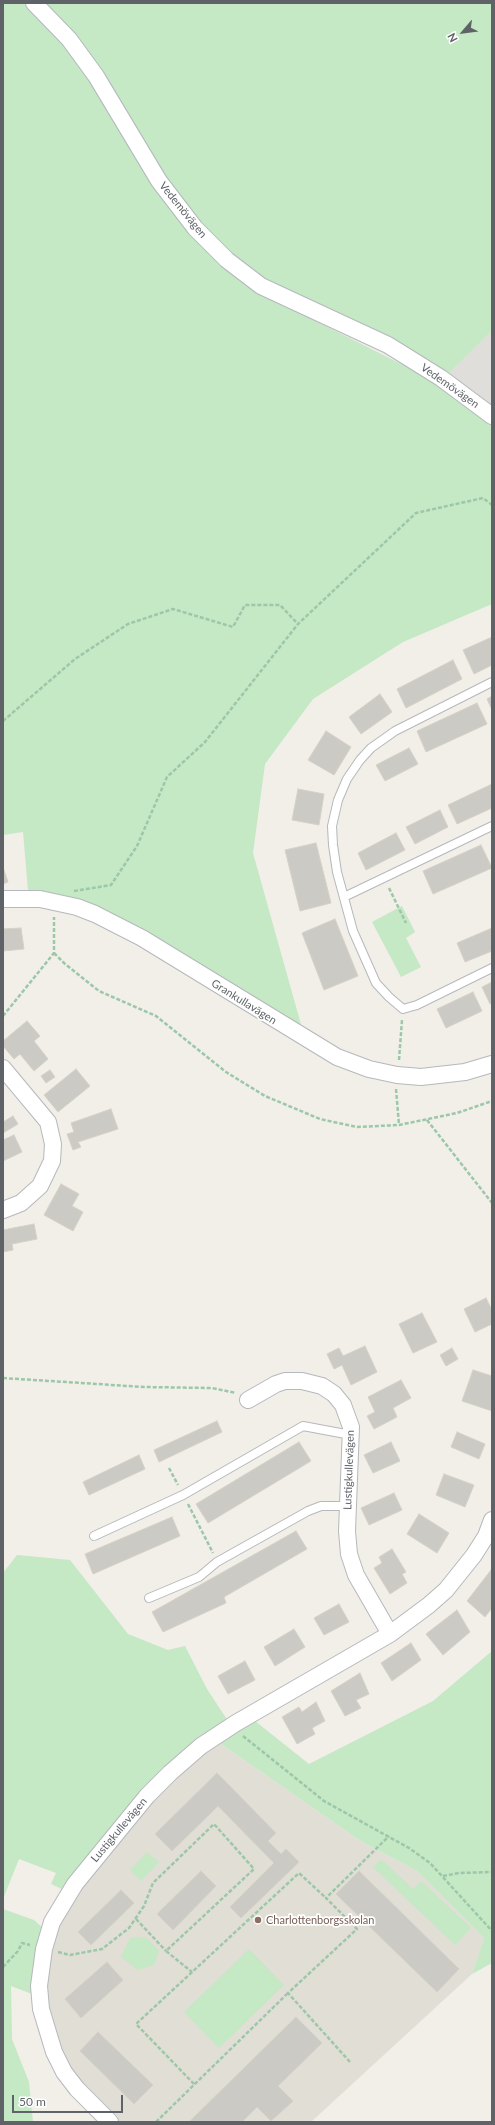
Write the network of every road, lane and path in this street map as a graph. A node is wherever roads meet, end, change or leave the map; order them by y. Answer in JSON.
{"nodes":[{"id":1,"x":34,"y":3,"type":"edge"},
{"id":2,"x":492,"y":416,"type":"edge"},
{"id":3,"x":492,"y":505,"type":"edge"},
{"id":4,"x":298,"y":624,"type":"junction"},
{"id":5,"x":492,"y":682,"type":"edge"},
{"id":6,"x":3,"y":721,"type":"edge"},
{"id":7,"x":492,"y":826,"type":"edge"},
{"id":8,"x":384,"y":878,"type":"junction"},
{"id":9,"x":344,"y":898,"type":"junction"},
{"id":10,"x":3,"y":899,"type":"edge"},
{"id":11,"x":55,"y":902,"type":"junction"},
{"id":12,"x":406,"y":923,"type":"dead end"},
{"id":13,"x":54,"y":953,"type":"junction"},
{"id":14,"x":492,"y":968,"type":"edge"},
{"id":15,"x":3,"y":1016,"type":"edge"},
{"id":16,"x":492,"y":1064,"type":"edge"},
{"id":17,"x":3,"y":1068,"type":"edge"},
{"id":18,"x":492,"y":1101,"type":"edge"},
{"id":19,"x":427,"y":1120,"type":"junction"},
{"id":20,"x":492,"y":1203,"type":"edge"},
{"id":21,"x":3,"y":1210,"type":"edge"},
{"id":22,"x":3,"y":1378,"type":"edge"},
{"id":23,"x":248,"y":1400,"type":"joint"},
{"id":24,"x":351,"y":1435,"type":"junction"},
{"id":25,"x":170,"y":1468,"type":"dead end"},
{"id":26,"x":183,"y":1495,"type":"junction"},
{"id":27,"x":348,"y":1506,"type":"junction"},
{"id":28,"x":192,"y":1511,"type":"dead end"},
{"id":29,"x":492,"y":1520,"type":"edge"},
{"id":30,"x":94,"y":1536,"type":"dead end"},
{"id":31,"x":212,"y":1551,"type":"dead end"},
{"id":32,"x":149,"y":1598,"type":"dead end"},
{"id":33,"x":390,"y":1634,"type":"junction"},
{"id":34,"x":236,"y":1723,"type":"junction"},
{"id":35,"x":389,"y":1836,"type":"junction"},
{"id":36,"x":492,"y":1872,"type":"edge"},
{"id":37,"x":443,"y":1876,"type":"junction"},
{"id":38,"x":326,"y":1898,"type":"junction"},
{"id":39,"x":136,"y":1919,"type":"junction"},
{"id":40,"x":492,"y":1931,"type":"edge"},
{"id":41,"x":44,"y":1949,"type":"junction"},
{"id":42,"x":166,"y":1951,"type":"junction"},
{"id":43,"x":3,"y":1967,"type":"edge"},
{"id":44,"x":192,"y":1972,"type":"junction"},
{"id":45,"x":288,"y":1993,"type":"junction"},
{"id":46,"x":350,"y":2062,"type":"dead end"},
{"id":47,"x":194,"y":2084,"type":"junction"},
{"id":48,"x":110,"y":2122,"type":"edge"},
{"id":49,"x":156,"y":2122,"type":"edge"}],
"edges":[{"from":1,"to":2,"type":"street","name":"Vedemövägen"},
{"from":3,"to":4,"type":"path"},
{"from":4,"to":6,"type":"path"},
{"from":4,"to":11,"type":"path"},
{"from":5,"to":9,"type":"lane"},
{"from":7,"to":8,"type":"lane"},
{"from":8,"to":9,"type":"lane"},
{"from":8,"to":12,"type":"path"},
{"from":9,"to":14,"type":"lane"},
{"from":10,"to":11,"type":"street","name":"Grankullavägen"},
{"from":11,"to":13,"type":"path"},
{"from":11,"to":16,"type":"street","name":"Grankullavägen"},
{"from":13,"to":15,"type":"path"},
{"from":13,"to":19,"type":"path"},
{"from":17,"to":21,"type":"street"},
{"from":18,"to":19,"type":"path"},
{"from":19,"to":20,"type":"path"},
{"from":22,"to":23,"type":"path"},
{"from":23,"to":24,"type":"street","name":"Lustigkullevägen"},
{"from":24,"to":26,"type":"lane"},
{"from":24,"to":27,"type":"street","name":"Lustigkullevägen"},
{"from":25,"to":26,"type":"path"},
{"from":26,"to":30,"type":"lane"},
{"from":27,"to":32,"type":"lane"},
{"from":27,"to":33,"type":"street","name":"Lustigkullevägen"},
{"from":28,"to":31,"type":"path"},
{"from":29,"to":33,"type":"street","name":"Lustigkullevägen"},
{"from":33,"to":34,"type":"street","name":"Lustigkullevägen"},
{"from":34,"to":35,"type":"path"},
{"from":34,"to":41,"type":"street","name":"Lustigkullevägen"},
{"from":35,"to":37,"type":"path"},
{"from":35,"to":38,"type":"path"},
{"from":36,"to":37,"type":"path"},
{"from":37,"to":40,"type":"path"},
{"from":38,"to":44,"type":"path"},
{"from":38,"to":45,"type":"path"},
{"from":39,"to":41,"type":"path"},
{"from":39,"to":42,"type":"path"},
{"from":39,"to":42,"type":"path"},
{"from":41,"to":43,"type":"path"},
{"from":41,"to":48,"type":"street","name":"Lustigkullevägen"},
{"from":42,"to":44,"type":"path"},
{"from":44,"to":47,"type":"path"},
{"from":45,"to":46,"type":"path"},
{"from":45,"to":47,"type":"path"},
{"from":47,"to":49,"type":"path"}]}
